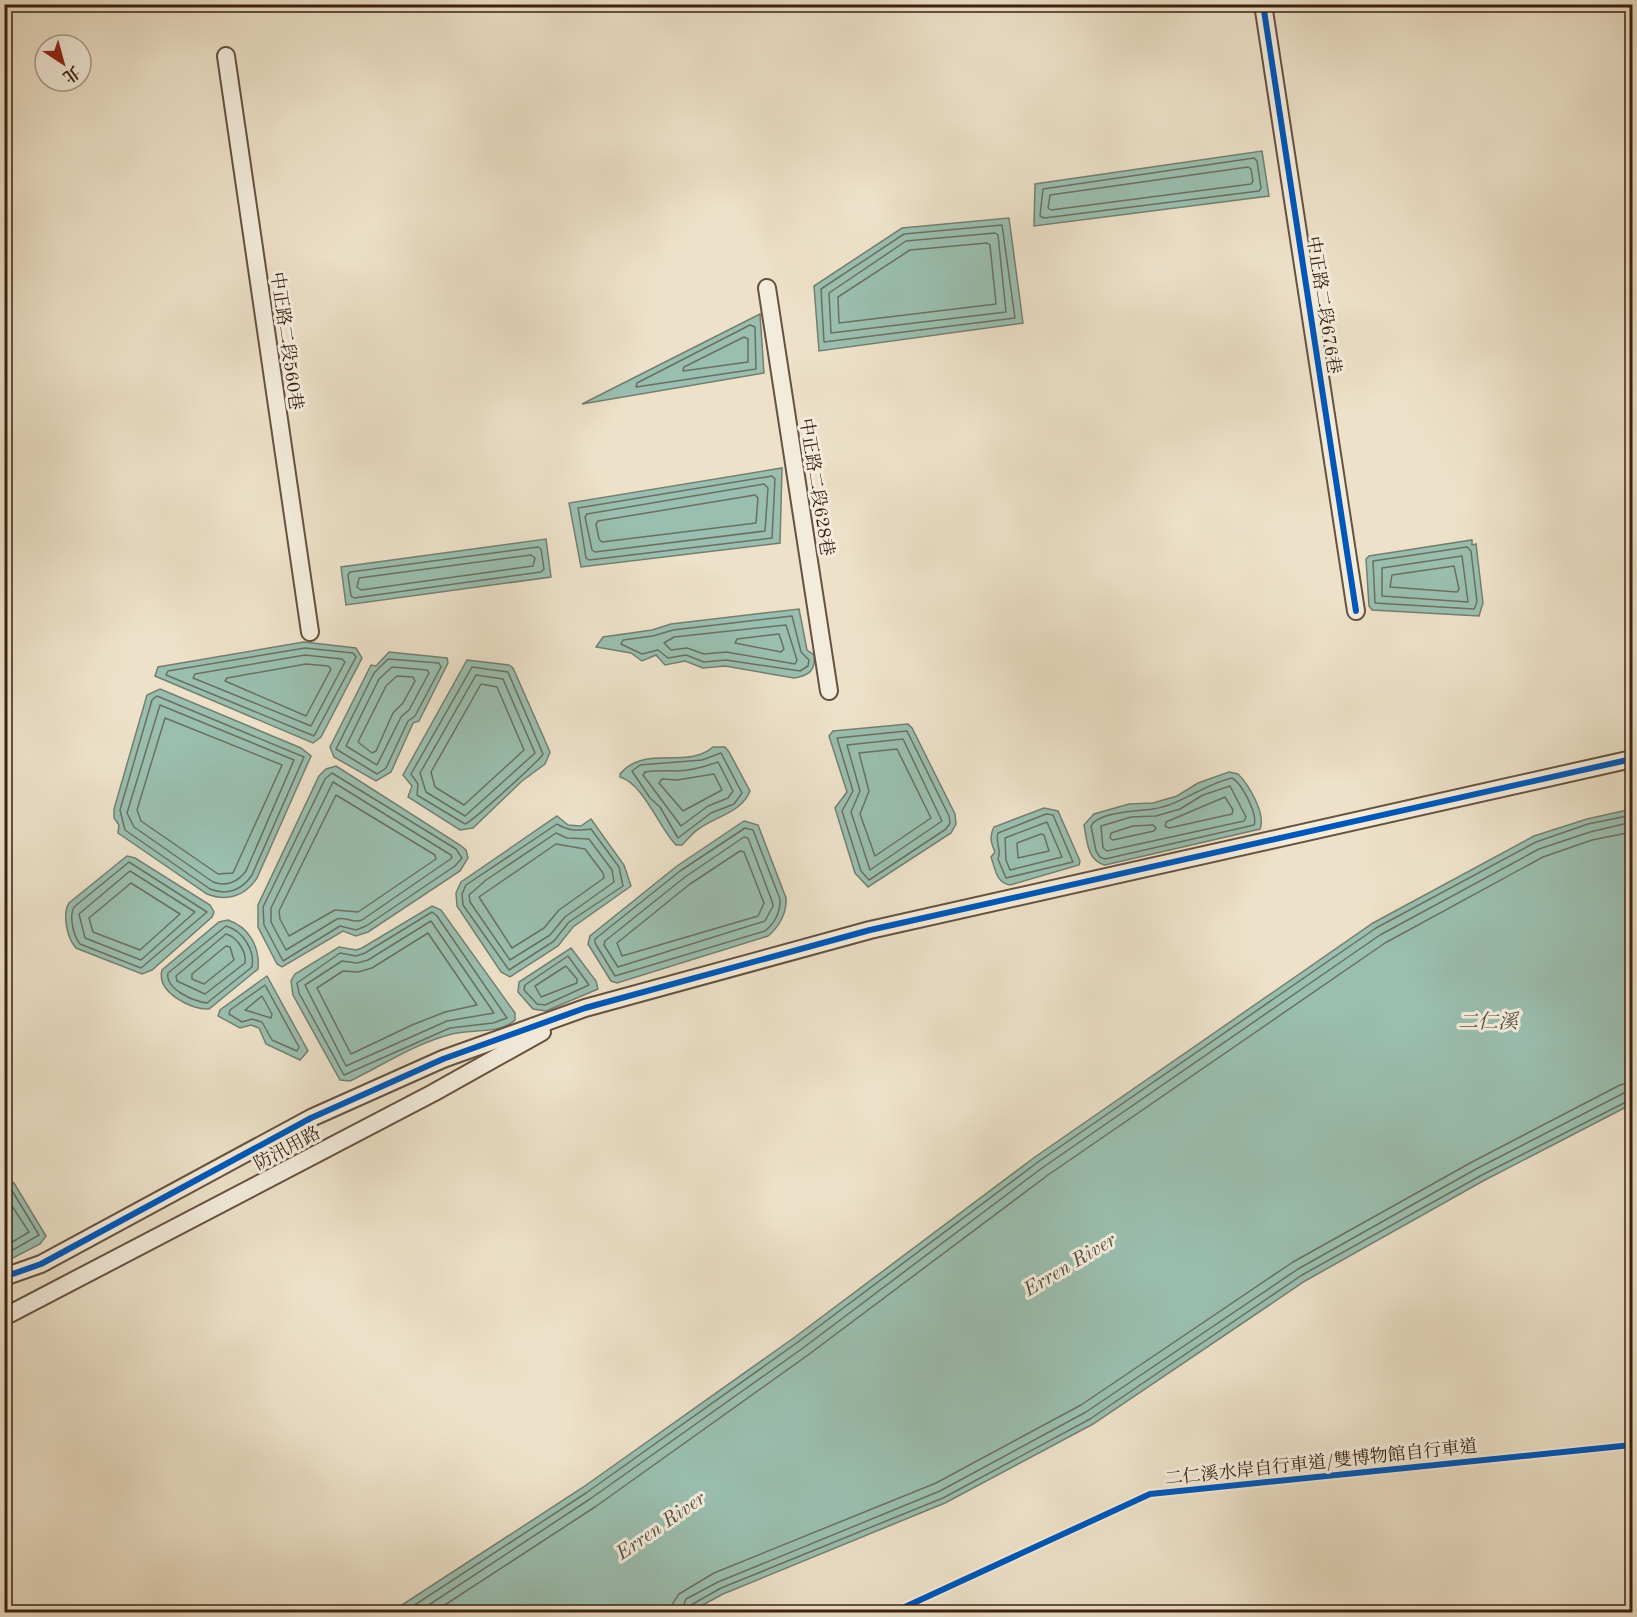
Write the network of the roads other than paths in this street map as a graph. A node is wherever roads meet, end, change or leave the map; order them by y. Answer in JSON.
{"nodes":[{"id":1,"x":1263,"y":4,"type":"edge"},
{"id":2,"x":226,"y":56,"type":"dead end"},
{"id":3,"x":767,"y":288,"type":"dead end"},
{"id":4,"x":1356,"y":610,"type":"dead end"},
{"id":5,"x":310,"y":632,"type":"dead end"},
{"id":6,"x":829,"y":691,"type":"dead end"},
{"id":7,"x":1632,"y":759,"type":"edge"},
{"id":8,"x":585,"y":1008,"type":"junction"},
{"id":9,"x":4,"y":1277,"type":"edge"},
{"id":10,"x":4,"y":1317,"type":"edge"}],
"edges":[{"from":1,"to":4,"type":"street","name":"中正路二段676巷"},
{"from":2,"to":5,"type":"street","name":"中正路二段560巷"},
{"from":3,"to":6,"type":"street","name":"中正路二段628巷"},
{"from":7,"to":8,"type":"street"},
{"from":8,"to":9,"type":"street"},
{"from":8,"to":10,"type":"street","name":"防汛用路"}]}
